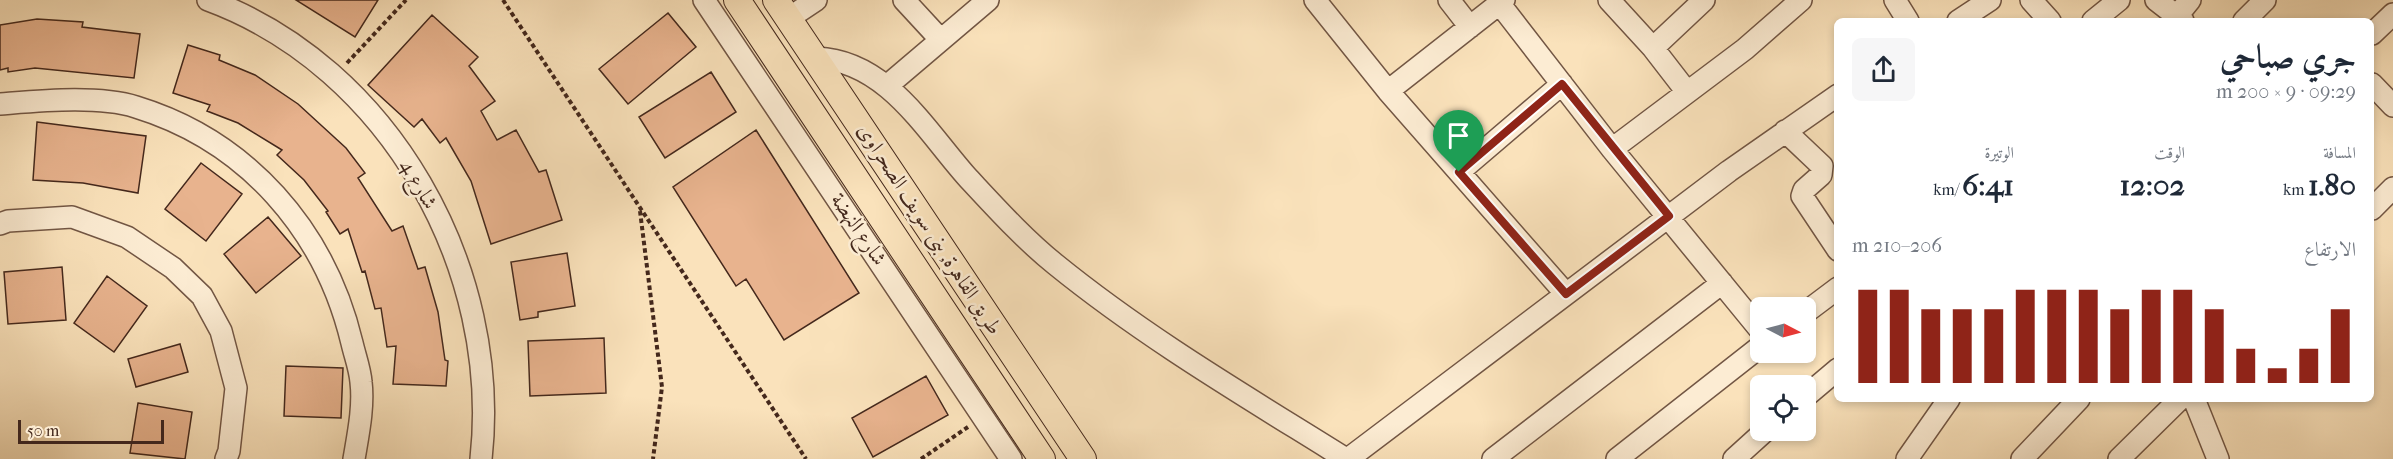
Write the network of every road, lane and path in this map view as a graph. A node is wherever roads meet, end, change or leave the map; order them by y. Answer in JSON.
{"nodes":[{"id":1,"x":208,"y":0,"type":"edge"},
{"id":2,"x":406,"y":0,"type":"edge"},
{"id":3,"x":503,"y":0,"type":"edge"},
{"id":4,"x":704,"y":0,"type":"edge"},
{"id":5,"x":737,"y":0,"type":"edge"},
{"id":6,"x":816,"y":0,"type":"edge"},
{"id":7,"x":904,"y":0,"type":"edge"},
{"id":8,"x":988,"y":0,"type":"edge"},
{"id":9,"x":1315,"y":0,"type":"edge"},
{"id":10,"x":1449,"y":0,"type":"edge"},
{"id":11,"x":1609,"y":0,"type":"edge"},
{"id":12,"x":1704,"y":0,"type":"edge"},
{"id":13,"x":1801,"y":0,"type":"edge"},
{"id":14,"x":1895,"y":0,"type":"edge"},
{"id":15,"x":1990,"y":0,"type":"edge"},
{"id":16,"x":2119,"y":0,"type":"edge"},
{"id":17,"x":2156,"y":0,"type":"edge"},
{"id":18,"x":2265,"y":0,"type":"edge"},
{"id":19,"x":1502,"y":2,"type":"edge"},
{"id":20,"x":782,"y":9,"type":"edge"},
{"id":21,"x":2183,"y":12,"type":"edge"},
{"id":22,"x":2393,"y":14,"type":"edge"},
{"id":23,"x":1906,"y":18,"type":"edge"},
{"id":24,"x":1963,"y":18,"type":"edge"},
{"id":25,"x":2097,"y":18,"type":"edge"},
{"id":26,"x":2247,"y":18,"type":"edge"},
{"id":27,"x":1470,"y":27,"type":"junction"},
{"id":28,"x":2374,"y":32,"type":"edge"},
{"id":29,"x":940,"y":39,"type":"junction"},
{"id":30,"x":1653,"y":48,"type":"junction"},
{"id":31,"x":817,"y":58,"type":"junction"},
{"id":32,"x":335,"y":75,"type":"junction"},
{"id":33,"x":1562,"y":84,"type":"junction"},
{"id":34,"x":888,"y":85,"type":"junction"},
{"id":35,"x":1388,"y":92,"type":"junction"},
{"id":36,"x":1687,"y":92,"type":"junction"},
{"id":37,"x":1834,"y":98,"type":"edge"},
{"id":38,"x":0,"y":104,"type":"edge"},
{"id":39,"x":1785,"y":131,"type":"junction"},
{"id":40,"x":1612,"y":149,"type":"junction"},
{"id":41,"x":1459,"y":172,"type":"junction"},
{"id":42,"x":2393,"y":188,"type":"edge"},
{"id":43,"x":640,"y":207,"type":"junction"},
{"id":44,"x":2374,"y":207,"type":"edge"},
{"id":45,"x":1669,"y":216,"type":"junction"},
{"id":46,"x":0,"y":224,"type":"edge"},
{"id":47,"x":1834,"y":244,"type":"edge"},
{"id":48,"x":1722,"y":283,"type":"junction"},
{"id":49,"x":1834,"y":291,"type":"edge"},
{"id":50,"x":1566,"y":294,"type":"junction"},
{"id":51,"x":1816,"y":304,"type":"edge"},
{"id":52,"x":1750,"y":317,"type":"edge"},
{"id":53,"x":1750,"y":354,"type":"edge"},
{"id":54,"x":1834,"y":372,"type":"edge"},
{"id":55,"x":1816,"y":388,"type":"edge"},
{"id":56,"x":1947,"y":402,"type":"edge"},
{"id":57,"x":2076,"y":402,"type":"edge"},
{"id":58,"x":2177,"y":402,"type":"edge"},
{"id":59,"x":2195,"y":402,"type":"edge"},
{"id":60,"x":984,"y":416,"type":"junction"},
{"id":61,"x":1754,"y":441,"type":"edge"},
{"id":62,"x":226,"y":459,"type":"edge"},
{"id":63,"x":354,"y":459,"type":"edge"},
{"id":64,"x":481,"y":459,"type":"edge"},
{"id":65,"x":653,"y":459,"type":"edge"},
{"id":66,"x":806,"y":459,"type":"edge"},
{"id":67,"x":921,"y":459,"type":"edge"},
{"id":68,"x":1011,"y":459,"type":"edge"},
{"id":69,"x":1042,"y":459,"type":"edge"},
{"id":70,"x":1083,"y":459,"type":"edge"},
{"id":71,"x":1347,"y":459,"type":"edge"},
{"id":72,"x":1493,"y":459,"type":"edge"},
{"id":73,"x":1617,"y":459,"type":"edge"},
{"id":74,"x":1734,"y":459,"type":"edge"},
{"id":75,"x":1907,"y":459,"type":"edge"},
{"id":76,"x":2022,"y":459,"type":"edge"},
{"id":77,"x":2119,"y":459,"type":"edge"},
{"id":78,"x":2218,"y":459,"type":"edge"}],
"edges":[{"from":1,"to":32,"type":"street","name":"شارع 4"},
{"from":2,"to":32,"type":"path"},
{"from":3,"to":43,"type":"path"},
{"from":4,"to":60,"type":"street","name":"شارع النهضة"},
{"from":5,"to":69,"type":"main road","name":"طريق القاهرة, بنى سويف الصحراوى"},
{"from":6,"to":20,"type":"street"},
{"from":7,"to":29,"type":"street"},
{"from":8,"to":29,"type":"street"},
{"from":9,"to":35,"type":"street"},
{"from":10,"to":27,"type":"street"},
{"from":11,"to":30,"type":"street"},
{"from":12,"to":30,"type":"street"},
{"from":13,"to":36,"type":"street"},
{"from":14,"to":23,"type":"street"},
{"from":15,"to":24,"type":"street"},
{"from":16,"to":25,"type":"street"},
{"from":17,"to":21,"type":"street"},
{"from":18,"to":26,"type":"street"},
{"from":19,"to":27,"type":"street"},
{"from":19,"to":33,"type":"street"},
{"from":20,"to":31,"type":"main road","name":"طريق القاهرة, بنى سويف الصحراوى"},
{"from":22,"to":28,"type":"street"},
{"from":27,"to":35,"type":"street"},
{"from":29,"to":34,"type":"street"},
{"from":30,"to":36,"type":"street"},
{"from":31,"to":34,"type":"street"},
{"from":31,"to":70,"type":"main road","name":"طريق القاهرة, بنى سويف الصحراوى"},
{"from":32,"to":64,"type":"street","name":"شارع 4"},
{"from":33,"to":40,"type":"street"},
{"from":33,"to":41,"type":"street"},
{"from":34,"to":71,"type":"street"},
{"from":35,"to":41,"type":"street"},
{"from":36,"to":40,"type":"street"},
{"from":37,"to":39,"type":"street"},
{"from":38,"to":63,"type":"street"},
{"from":39,"to":45,"type":"street"},
{"from":39,"to":47,"type":"street"},
{"from":40,"to":45,"type":"street"},
{"from":41,"to":50,"type":"street"},
{"from":42,"to":44,"type":"street"},
{"from":43,"to":65,"type":"path"},
{"from":43,"to":66,"type":"path"},
{"from":45,"to":48,"type":"street"},
{"from":45,"to":50,"type":"street"},
{"from":46,"to":62,"type":"street"},
{"from":48,"to":52,"type":"street"},
{"from":48,"to":72,"type":"street"},
{"from":49,"to":51,"type":"street"},
{"from":50,"to":71,"type":"street"},
{"from":53,"to":73,"type":"street"},
{"from":54,"to":55,"type":"street"},
{"from":56,"to":75,"type":"street"},
{"from":57,"to":76,"type":"street"},
{"from":58,"to":77,"type":"street"},
{"from":59,"to":78,"type":"street"},
{"from":60,"to":67,"type":"path"},
{"from":60,"to":68,"type":"street","name":"شارع النهضة"},
{"from":61,"to":74,"type":"street"}]}
